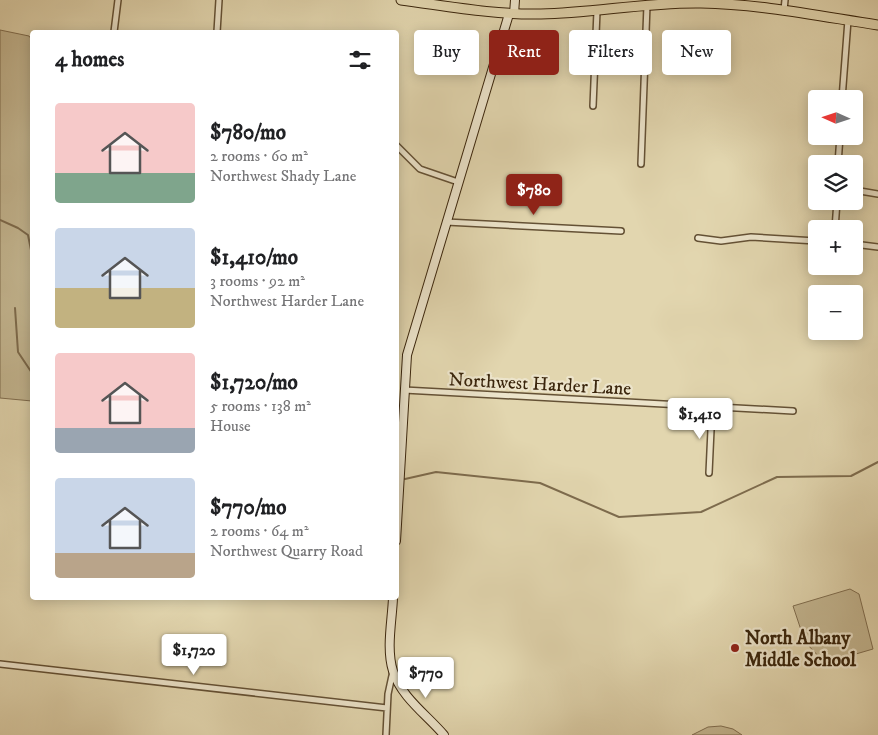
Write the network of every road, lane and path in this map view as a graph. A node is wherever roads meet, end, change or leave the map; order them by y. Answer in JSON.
{"nodes":[{"id":1,"x":118,"y":0,"type":"edge"},
{"id":2,"x":219,"y":0,"type":"edge"},
{"id":3,"x":401,"y":0,"type":"edge"},
{"id":4,"x":515,"y":0,"type":"edge"},
{"id":5,"x":785,"y":0,"type":"edge"},
{"id":6,"x":699,"y":1,"type":"edge"},
{"id":7,"x":647,"y":5,"type":"junction"},
{"id":8,"x":784,"y":10,"type":"junction"},
{"id":9,"x":597,"y":11,"type":"junction"},
{"id":10,"x":512,"y":14,"type":"junction"},
{"id":11,"x":848,"y":20,"type":"junction"},
{"id":12,"x":878,"y":25,"type":"edge"},
{"id":13,"x":114,"y":30,"type":"edge"},
{"id":14,"x":217,"y":30,"type":"edge"},
{"id":15,"x":843,"y":90,"type":"edge"},
{"id":16,"x":593,"y":106,"type":"dead end"},
{"id":17,"x":399,"y":148,"type":"edge"},
{"id":18,"x":641,"y":164,"type":"dead end"},
{"id":19,"x":458,"y":182,"type":"junction"},
{"id":20,"x":863,"y":192,"type":"edge"},
{"id":21,"x":878,"y":194,"type":"edge"},
{"id":22,"x":446,"y":222,"type":"junction"},
{"id":23,"x":621,"y":231,"type":"dead end"},
{"id":24,"x":698,"y":238,"type":"dead end"},
{"id":25,"x":808,"y":241,"type":"edge"},
{"id":26,"x":863,"y":245,"type":"edge"},
{"id":27,"x":878,"y":247,"type":"edge"},
{"id":28,"x":404,"y":390,"type":"junction"},
{"id":29,"x":712,"y":408,"type":"junction"},
{"id":30,"x":793,"y":411,"type":"dead end"},
{"id":31,"x":709,"y":472,"type":"dead end"},
{"id":32,"x":399,"y":484,"type":"edge"},
{"id":33,"x":393,"y":600,"type":"edge"},
{"id":34,"x":0,"y":664,"type":"edge"},
{"id":35,"x":393,"y":671,"type":"junction"},
{"id":36,"x":387,"y":708,"type":"junction"},
{"id":37,"x":386,"y":735,"type":"edge"},
{"id":38,"x":444,"y":735,"type":"edge"}],
"edges":[{"from":1,"to":13,"type":"street"},
{"from":2,"to":14,"type":"street"},
{"from":3,"to":10,"type":"main road"},
{"from":4,"to":10,"type":"street"},
{"from":5,"to":8,"type":"street"},
{"from":6,"to":7,"type":"main road"},
{"from":6,"to":8,"type":"main road"},
{"from":7,"to":9,"type":"main road"},
{"from":7,"to":18,"type":"street"},
{"from":8,"to":11,"type":"main road"},
{"from":9,"to":10,"type":"main road"},
{"from":9,"to":16,"type":"street"},
{"from":10,"to":19,"type":"street"},
{"from":11,"to":12,"type":"main road"},
{"from":11,"to":15,"type":"street"},
{"from":17,"to":19,"type":"street"},
{"from":19,"to":22,"type":"street"},
{"from":20,"to":21,"type":"street"},
{"from":22,"to":23,"type":"street"},
{"from":22,"to":28,"type":"street"},
{"from":24,"to":25,"type":"street"},
{"from":26,"to":27,"type":"street"},
{"from":28,"to":29,"type":"street","name":"Northwest Harder Lane"},
{"from":28,"to":32,"type":"street"},
{"from":29,"to":30,"type":"street","name":"Northwest Harder Lane"},
{"from":29,"to":31,"type":"street"},
{"from":33,"to":35,"type":"street"},
{"from":34,"to":36,"type":"street"},
{"from":35,"to":36,"type":"street"},
{"from":35,"to":38,"type":"street"},
{"from":36,"to":37,"type":"street"}]}
